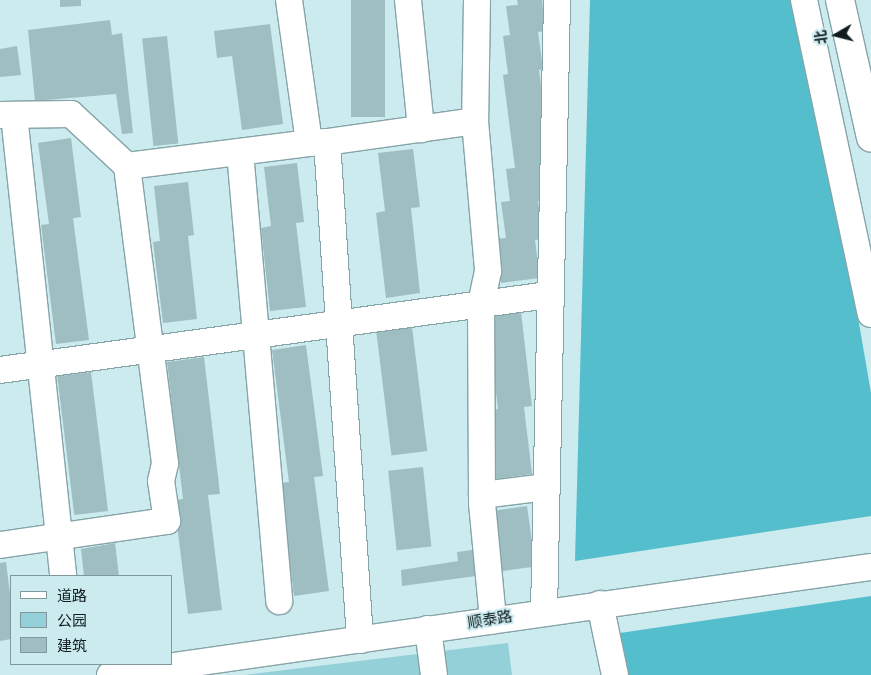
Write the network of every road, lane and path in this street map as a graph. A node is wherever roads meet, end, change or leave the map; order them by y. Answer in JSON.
{"nodes":[{"id":1,"x":289,"y":0,"type":"edge"},
{"id":2,"x":408,"y":0,"type":"edge"},
{"id":3,"x":477,"y":0,"type":"edge"},
{"id":4,"x":557,"y":0,"type":"edge"},
{"id":5,"x":804,"y":0,"type":"edge"},
{"id":6,"x":840,"y":0,"type":"edge"},
{"id":7,"x":7,"y":115,"type":"edge"},
{"id":8,"x":475,"y":121,"type":"junction"},
{"id":9,"x":421,"y":129,"type":"junction"},
{"id":10,"x":871,"y":138,"type":"edge"},
{"id":11,"x":318,"y":142,"type":"junction"},
{"id":12,"x":240,"y":152,"type":"junction"},
{"id":13,"x":128,"y":166,"type":"junction"},
{"id":14,"x":548,"y":295,"type":"junction"},
{"id":15,"x":481,"y":304,"type":"junction"},
{"id":16,"x":871,"y":314,"type":"edge"},
{"id":17,"x":339,"y":322,"type":"junction"},
{"id":18,"x":256,"y":334,"type":"junction"},
{"id":19,"x":151,"y":348,"type":"junction"},
{"id":20,"x":40,"y":364,"type":"junction"},
{"id":21,"x":0,"y":370,"type":"edge"},
{"id":22,"x":546,"y":487,"type":"junction"},
{"id":23,"x":482,"y":495,"type":"junction"},
{"id":24,"x":59,"y":536,"type":"junction"},
{"id":25,"x":0,"y":545,"type":"edge"},
{"id":26,"x":871,"y":566,"type":"edge"},
{"id":27,"x":63,"y":575,"type":"edge"},
{"id":28,"x":278,"y":601,"type":"dead end"},
{"id":29,"x":600,"y":604,"type":"junction"},
{"id":30,"x":544,"y":612,"type":"junction"},
{"id":31,"x":493,"y":620,"type":"junction"},
{"id":32,"x":428,"y":629,"type":"junction"},
{"id":33,"x":360,"y":640,"type":"junction"},
{"id":34,"x":112,"y":675,"type":"edge"},
{"id":35,"x":434,"y":675,"type":"edge"},
{"id":36,"x":615,"y":675,"type":"edge"}],
"edges":[{"from":1,"to":11,"type":"street"},
{"from":2,"to":9,"type":"street"},
{"from":3,"to":8,"type":"street"},
{"from":4,"to":14,"type":"street"},
{"from":5,"to":16,"type":"street"},
{"from":6,"to":10,"type":"main road"},
{"from":7,"to":13,"type":"street"},
{"from":7,"to":20,"type":"street"},
{"from":8,"to":9,"type":"street"},
{"from":8,"to":15,"type":"street"},
{"from":9,"to":11,"type":"street"},
{"from":11,"to":12,"type":"street"},
{"from":11,"to":17,"type":"street"},
{"from":12,"to":13,"type":"street"},
{"from":12,"to":18,"type":"street"},
{"from":13,"to":19,"type":"street"},
{"from":14,"to":15,"type":"street"},
{"from":14,"to":22,"type":"street"},
{"from":15,"to":17,"type":"street"},
{"from":15,"to":23,"type":"street"},
{"from":17,"to":18,"type":"street"},
{"from":17,"to":33,"type":"street"},
{"from":18,"to":19,"type":"street"},
{"from":18,"to":28,"type":"street"},
{"from":19,"to":20,"type":"street"},
{"from":19,"to":24,"type":"street"},
{"from":20,"to":21,"type":"street"},
{"from":20,"to":24,"type":"street"},
{"from":22,"to":23,"type":"street"},
{"from":22,"to":30,"type":"street"},
{"from":23,"to":31,"type":"street"},
{"from":24,"to":25,"type":"street"},
{"from":24,"to":27,"type":"street"},
{"from":26,"to":29,"type":"street","name":"顺泰路"},
{"from":29,"to":30,"type":"street","name":"顺泰路"},
{"from":29,"to":36,"type":"street"},
{"from":30,"to":31,"type":"street","name":"顺泰路"},
{"from":31,"to":32,"type":"street","name":"顺泰路"},
{"from":32,"to":33,"type":"street","name":"顺泰路"},
{"from":32,"to":35,"type":"street"},
{"from":33,"to":34,"type":"street","name":"顺泰路"}]}
